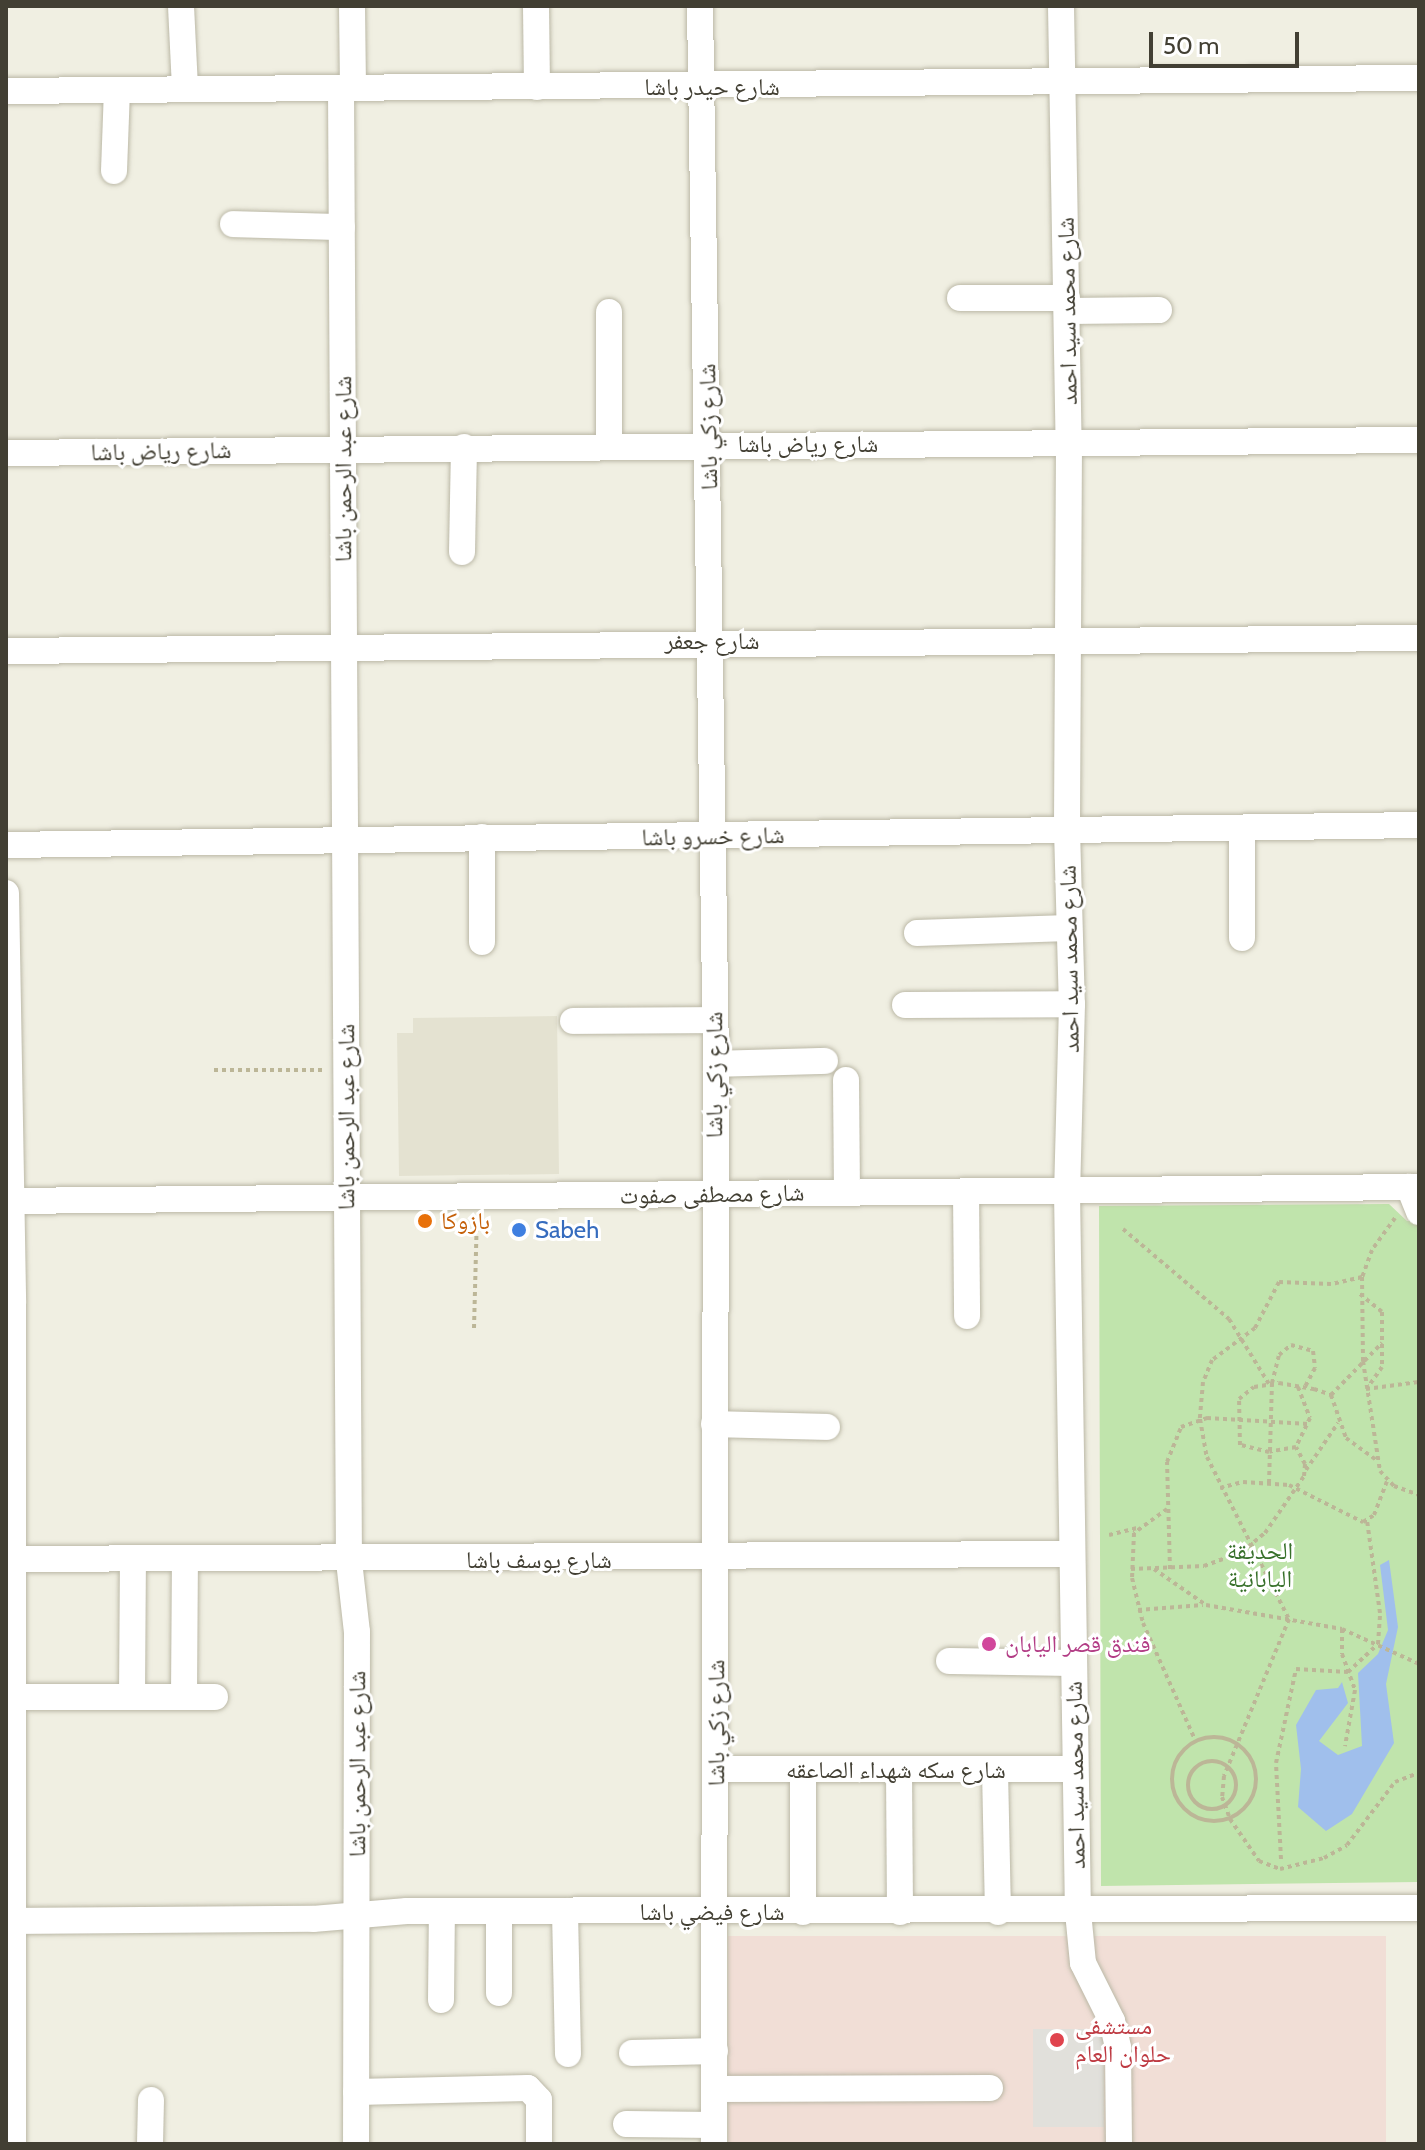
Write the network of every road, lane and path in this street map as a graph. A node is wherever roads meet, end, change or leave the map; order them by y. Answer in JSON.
{"nodes":[{"id":1,"x":181,"y":6,"type":"edge"},
{"id":2,"x":352,"y":6,"type":"edge"},
{"id":3,"x":536,"y":6,"type":"edge"},
{"id":4,"x":700,"y":6,"type":"edge"},
{"id":5,"x":1061,"y":6,"type":"edge"},
{"id":6,"x":1419,"y":78,"type":"edge"},
{"id":7,"x":1062,"y":84,"type":"junction"},
{"id":8,"x":185,"y":87,"type":"junction"},
{"id":9,"x":537,"y":87,"type":"junction"},
{"id":10,"x":347,"y":88,"type":"junction"},
{"id":11,"x":701,"y":88,"type":"junction"},
{"id":12,"x":6,"y":91,"type":"edge"},
{"id":13,"x":117,"y":91,"type":"junction"},
{"id":14,"x":114,"y":171,"type":"dead end"},
{"id":15,"x":233,"y":224,"type":"dead end"},
{"id":16,"x":342,"y":227,"type":"junction"},
{"id":17,"x":960,"y":298,"type":"dead end"},
{"id":18,"x":1068,"y":304,"type":"junction"},
{"id":19,"x":1159,"y":310,"type":"dead end"},
{"id":20,"x":609,"y":312,"type":"dead end"},
{"id":21,"x":1419,"y":440,"type":"edge"},
{"id":22,"x":1069,"y":443,"type":"junction"},
{"id":23,"x":609,"y":445,"type":"junction"},
{"id":24,"x":709,"y":445,"type":"junction"},
{"id":25,"x":464,"y":447,"type":"junction"},
{"id":26,"x":343,"y":448,"type":"junction"},
{"id":27,"x":6,"y":453,"type":"edge"},
{"id":28,"x":462,"y":552,"type":"dead end"},
{"id":29,"x":1419,"y":638,"type":"edge"},
{"id":30,"x":1068,"y":639,"type":"junction"},
{"id":31,"x":708,"y":641,"type":"junction"},
{"id":32,"x":344,"y":646,"type":"junction"},
{"id":33,"x":6,"y":651,"type":"edge"},
{"id":34,"x":1419,"y":825,"type":"edge"},
{"id":35,"x":1242,"y":828,"type":"junction"},
{"id":36,"x":1067,"y":830,"type":"junction"},
{"id":37,"x":482,"y":837,"type":"junction"},
{"id":38,"x":709,"y":837,"type":"junction"},
{"id":39,"x":345,"y":840,"type":"junction"},
{"id":40,"x":6,"y":845,"type":"edge"},
{"id":41,"x":6,"y":893,"type":"edge"},
{"id":42,"x":1069,"y":928,"type":"junction"},
{"id":43,"x":917,"y":933,"type":"dead end"},
{"id":44,"x":1242,"y":938,"type":"dead end"},
{"id":45,"x":482,"y":942,"type":"dead end"},
{"id":46,"x":1072,"y":1004,"type":"junction"},
{"id":47,"x":905,"y":1005,"type":"dead end"},
{"id":48,"x":715,"y":1020,"type":"junction"},
{"id":49,"x":573,"y":1021,"type":"dead end"},
{"id":50,"x":825,"y":1061,"type":"dead end"},
{"id":51,"x":716,"y":1064,"type":"junction"},
{"id":52,"x":214,"y":1070,"type":"dead end"},
{"id":53,"x":346,"y":1070,"type":"junction"},
{"id":54,"x":846,"y":1080,"type":"dead end"},
{"id":55,"x":1414,"y":1187,"type":"edge"},
{"id":56,"x":966,"y":1191,"type":"junction"},
{"id":57,"x":1067,"y":1191,"type":"junction"},
{"id":58,"x":847,"y":1192,"type":"junction"},
{"id":59,"x":478,"y":1195,"type":"junction"},
{"id":60,"x":713,"y":1195,"type":"junction"},
{"id":61,"x":346,"y":1197,"type":"junction"},
{"id":62,"x":8,"y":1201,"type":"edge"},
{"id":63,"x":1407,"y":1215,"type":"edge"},
{"id":64,"x":1123,"y":1229,"type":"dead end"},
{"id":65,"x":1362,"y":1277,"type":"junction"},
{"id":66,"x":1360,"y":1294,"type":"junction"},
{"id":67,"x":10,"y":1303,"type":"edge"},
{"id":68,"x":967,"y":1316,"type":"dead end"},
{"id":69,"x":474,"y":1328,"type":"dead end"},
{"id":70,"x":1245,"y":1339,"type":"junction"},
{"id":71,"x":1382,"y":1343,"type":"junction"},
{"id":72,"x":1363,"y":1361,"type":"junction"},
{"id":73,"x":1419,"y":1382,"type":"edge"},
{"id":74,"x":1270,"y":1384,"type":"junction"},
{"id":75,"x":1298,"y":1387,"type":"junction"},
{"id":76,"x":1305,"y":1387,"type":"junction"},
{"id":77,"x":1366,"y":1389,"type":"junction"},
{"id":78,"x":1331,"y":1395,"type":"junction"},
{"id":79,"x":1200,"y":1419,"type":"junction"},
{"id":80,"x":1236,"y":1419,"type":"junction"},
{"id":81,"x":1270,"y":1422,"type":"junction"},
{"id":82,"x":1338,"y":1423,"type":"junction"},
{"id":83,"x":714,"y":1424,"type":"junction"},
{"id":84,"x":1309,"y":1424,"type":"junction"},
{"id":85,"x":827,"y":1427,"type":"dead end"},
{"id":86,"x":1296,"y":1447,"type":"junction"},
{"id":87,"x":1269,"y":1452,"type":"junction"},
{"id":88,"x":1376,"y":1460,"type":"junction"},
{"id":89,"x":1306,"y":1470,"type":"junction"},
{"id":90,"x":1387,"y":1481,"type":"junction"},
{"id":91,"x":1269,"y":1483,"type":"junction"},
{"id":92,"x":1220,"y":1488,"type":"junction"},
{"id":93,"x":1296,"y":1488,"type":"junction"},
{"id":94,"x":1419,"y":1495,"type":"edge"},
{"id":95,"x":1167,"y":1509,"type":"junction"},
{"id":96,"x":1367,"y":1521,"type":"junction"},
{"id":97,"x":1137,"y":1528,"type":"junction"},
{"id":98,"x":1109,"y":1535,"type":"dead end"},
{"id":99,"x":1250,"y":1546,"type":"junction"},
{"id":100,"x":1071,"y":1554,"type":"junction"},
{"id":101,"x":10,"y":1559,"type":"edge"},
{"id":102,"x":714,"y":1559,"type":"junction"},
{"id":103,"x":133,"y":1560,"type":"junction"},
{"id":104,"x":185,"y":1560,"type":"junction"},
{"id":105,"x":349,"y":1561,"type":"junction"},
{"id":106,"x":1131,"y":1569,"type":"junction"},
{"id":107,"x":1154,"y":1569,"type":"junction"},
{"id":108,"x":1170,"y":1569,"type":"junction"},
{"id":109,"x":1206,"y":1605,"type":"junction"},
{"id":110,"x":1138,"y":1610,"type":"junction"},
{"id":111,"x":1289,"y":1619,"type":"junction"},
{"id":112,"x":1342,"y":1629,"type":"junction"},
{"id":113,"x":1379,"y":1645,"type":"junction"},
{"id":114,"x":949,"y":1661,"type":"dead end"},
{"id":115,"x":1073,"y":1663,"type":"junction"},
{"id":116,"x":1419,"y":1664,"type":"edge"},
{"id":117,"x":1348,"y":1672,"type":"junction"},
{"id":118,"x":132,"y":1696,"type":"junction"},
{"id":119,"x":184,"y":1696,"type":"junction"},
{"id":120,"x":13,"y":1697,"type":"junction"},
{"id":121,"x":215,"y":1697,"type":"dead end"},
{"id":122,"x":1196,"y":1740,"type":"junction"},
{"id":123,"x":1238,"y":1745,"type":"junction"},
{"id":124,"x":1345,"y":1746,"type":"dead end"},
{"id":125,"x":1227,"y":1767,"type":"junction"},
{"id":126,"x":716,"y":1769,"type":"junction"},
{"id":127,"x":1075,"y":1769,"type":"junction"},
{"id":128,"x":803,"y":1770,"type":"junction"},
{"id":129,"x":899,"y":1770,"type":"junction"},
{"id":130,"x":995,"y":1770,"type":"junction"},
{"id":131,"x":1419,"y":1773,"type":"edge"},
{"id":132,"x":1224,"y":1806,"type":"junction"},
{"id":133,"x":1230,"y":1819,"type":"junction"},
{"id":134,"x":1281,"y":1859,"type":"dead end"},
{"id":135,"x":1419,"y":1908,"type":"edge"},
{"id":136,"x":442,"y":1911,"type":"junction"},
{"id":137,"x":499,"y":1911,"type":"junction"},
{"id":138,"x":565,"y":1911,"type":"junction"},
{"id":139,"x":714,"y":1912,"type":"junction"},
{"id":140,"x":803,"y":1912,"type":"junction"},
{"id":141,"x":900,"y":1912,"type":"junction"},
{"id":142,"x":998,"y":1912,"type":"junction"},
{"id":143,"x":1078,"y":1912,"type":"junction"},
{"id":144,"x":357,"y":1915,"type":"junction"},
{"id":145,"x":9,"y":1921,"type":"edge"},
{"id":146,"x":499,"y":1993,"type":"dead end"},
{"id":147,"x":441,"y":2000,"type":"dead end"},
{"id":148,"x":715,"y":2051,"type":"junction"},
{"id":149,"x":632,"y":2053,"type":"dead end"},
{"id":150,"x":568,"y":2054,"type":"dead end"},
{"id":151,"x":990,"y":2088,"type":"dead end"},
{"id":152,"x":715,"y":2089,"type":"junction"},
{"id":153,"x":356,"y":2092,"type":"junction"},
{"id":154,"x":151,"y":2100,"type":"dead end"},
{"id":155,"x":9,"y":2105,"type":"edge"},
{"id":156,"x":626,"y":2124,"type":"dead end"},
{"id":157,"x":714,"y":2134,"type":"edge"},
{"id":158,"x":13,"y":2144,"type":"edge"},
{"id":159,"x":150,"y":2144,"type":"edge"},
{"id":160,"x":356,"y":2144,"type":"edge"},
{"id":161,"x":539,"y":2144,"type":"edge"},
{"id":162,"x":1119,"y":2144,"type":"edge"}],
"edges":[{"from":1,"to":8,"type":"street"},
{"from":2,"to":10,"type":"street","name":"شارع عبد الرحمن باشا"},
{"from":3,"to":9,"type":"street"},
{"from":4,"to":11,"type":"street","name":"شارع زكي باشا"},
{"from":5,"to":7,"type":"street","name":"شارع محمد سيد احمد"},
{"from":6,"to":7,"type":"street","name":"شارع حيدر باشا"},
{"from":7,"to":11,"type":"street","name":"شارع حيدر باشا"},
{"from":7,"to":18,"type":"street","name":"شارع محمد سيد احمد"},
{"from":8,"to":10,"type":"street","name":"شارع حيدر باشا"},
{"from":8,"to":13,"type":"street","name":"شارع حيدر باشا"},
{"from":9,"to":10,"type":"street","name":"شارع حيدر باشا"},
{"from":9,"to":11,"type":"street","name":"شارع حيدر باشا"},
{"from":10,"to":16,"type":"street","name":"شارع عبد الرحمن باشا"},
{"from":11,"to":24,"type":"street","name":"شارع زكي باشا"},
{"from":12,"to":13,"type":"street","name":"شارع حيدر باشا"},
{"from":13,"to":14,"type":"street"},
{"from":15,"to":16,"type":"street"},
{"from":16,"to":26,"type":"street","name":"شارع عبد الرحمن باشا"},
{"from":17,"to":18,"type":"street"},
{"from":18,"to":19,"type":"street"},
{"from":18,"to":22,"type":"street","name":"شارع محمد سيد احمد"},
{"from":20,"to":23,"type":"street"},
{"from":21,"to":22,"type":"street","name":"شارع رياض باشا"},
{"from":22,"to":24,"type":"street","name":"شارع رياض باشا"},
{"from":22,"to":30,"type":"street","name":"شارع محمد سيد احمد"},
{"from":23,"to":24,"type":"street","name":"شارع رياض باشا"},
{"from":23,"to":25,"type":"street","name":"شارع رياض باشا"},
{"from":24,"to":31,"type":"street","name":"شارع زكي باشا"},
{"from":25,"to":26,"type":"street","name":"شارع رياض باشا"},
{"from":25,"to":28,"type":"street"},
{"from":26,"to":27,"type":"street","name":"شارع رياض باشا"},
{"from":26,"to":32,"type":"street","name":"شارع عبد الرحمن باشا"},
{"from":29,"to":30,"type":"street","name":"شارع جعفر"},
{"from":30,"to":31,"type":"street","name":"شارع جعفر"},
{"from":30,"to":36,"type":"street","name":"شارع محمد سيد احمد"},
{"from":31,"to":32,"type":"street","name":"شارع جعفر"},
{"from":31,"to":38,"type":"street","name":"شارع زكي باشا"},
{"from":32,"to":33,"type":"street","name":"شارع جعفر"},
{"from":32,"to":39,"type":"street","name":"شارع عبد الرحمن باشا"},
{"from":34,"to":35,"type":"street","name":"شارع خسرو باشا"},
{"from":35,"to":36,"type":"street","name":"شارع خسرو باشا"},
{"from":35,"to":44,"type":"street"},
{"from":36,"to":38,"type":"street","name":"شارع خسرو باشا"},
{"from":36,"to":42,"type":"street","name":"شارع محمد سيد احمد"},
{"from":37,"to":38,"type":"street","name":"شارع خسرو باشا"},
{"from":37,"to":39,"type":"street","name":"شارع خسرو باشا"},
{"from":37,"to":45,"type":"street"},
{"from":38,"to":48,"type":"street","name":"شارع زكي باشا"},
{"from":39,"to":40,"type":"street","name":"شارع خسرو باشا"},
{"from":39,"to":53,"type":"street","name":"شارع عبد الرحمن باشا"},
{"from":41,"to":62,"type":"street"},
{"from":42,"to":43,"type":"street"},
{"from":42,"to":46,"type":"street","name":"شارع محمد سيد احمد"},
{"from":46,"to":47,"type":"street"},
{"from":46,"to":57,"type":"street","name":"شارع محمد سيد احمد"},
{"from":48,"to":49,"type":"street"},
{"from":48,"to":51,"type":"street","name":"شارع زكي باشا"},
{"from":50,"to":51,"type":"street"},
{"from":51,"to":60,"type":"street","name":"شارع زكي باشا"},
{"from":52,"to":53,"type":"path"},
{"from":53,"to":61,"type":"street","name":"شارع عبد الرحمن باشا"},
{"from":54,"to":58,"type":"street"},
{"from":55,"to":57,"type":"street","name":"شارع مصطفى صفوت"},
{"from":55,"to":63,"type":"street"},
{"from":56,"to":57,"type":"street","name":"شارع مصطفى صفوت"},
{"from":56,"to":58,"type":"street","name":"شارع مصطفى صفوت"},
{"from":56,"to":68,"type":"street"},
{"from":57,"to":100,"type":"street","name":"شارع محمد سيد احمد"},
{"from":58,"to":60,"type":"street","name":"شارع مصطفى صفوت"},
{"from":59,"to":60,"type":"street","name":"شارع مصطفى صفوت"},
{"from":59,"to":61,"type":"street","name":"شارع مصطفى صفوت"},
{"from":59,"to":69,"type":"path"},
{"from":60,"to":83,"type":"street","name":"شارع زكي باشا"},
{"from":61,"to":62,"type":"street","name":"شارع مصطفى صفوت"},
{"from":61,"to":105,"type":"street","name":"شارع عبد الرحمن باشا"},
{"from":62,"to":67,"type":"street"},
{"from":63,"to":65,"type":"path"},
{"from":64,"to":70,"type":"path"},
{"from":65,"to":66,"type":"path"},
{"from":65,"to":70,"type":"path"},
{"from":66,"to":71,"type":"path"},
{"from":66,"to":72,"type":"path"},
{"from":67,"to":101,"type":"street"},
{"from":70,"to":74,"type":"path"},
{"from":70,"to":79,"type":"path"},
{"from":71,"to":72,"type":"path"},
{"from":71,"to":77,"type":"path"},
{"from":72,"to":77,"type":"path"},
{"from":72,"to":78,"type":"path"},
{"from":73,"to":77,"type":"path"},
{"from":74,"to":75,"type":"path"},
{"from":74,"to":76,"type":"path"},
{"from":74,"to":80,"type":"path"},
{"from":74,"to":81,"type":"path"},
{"from":75,"to":76,"type":"path"},
{"from":75,"to":84,"type":"path"},
{"from":76,"to":78,"type":"path"},
{"from":77,"to":88,"type":"path"},
{"from":78,"to":82,"type":"path"},
{"from":79,"to":80,"type":"path"},
{"from":79,"to":92,"type":"path"},
{"from":79,"to":95,"type":"path"},
{"from":80,"to":81,"type":"path"},
{"from":80,"to":87,"type":"path"},
{"from":81,"to":84,"type":"path"},
{"from":81,"to":87,"type":"path"},
{"from":82,"to":88,"type":"path"},
{"from":82,"to":89,"type":"path"},
{"from":83,"to":85,"type":"street"},
{"from":83,"to":102,"type":"street","name":"شارع زكي باشا"},
{"from":84,"to":86,"type":"path"},
{"from":86,"to":87,"type":"path"},
{"from":86,"to":89,"type":"path"},
{"from":87,"to":91,"type":"path"},
{"from":88,"to":90,"type":"path"},
{"from":89,"to":93,"type":"path"},
{"from":90,"to":94,"type":"path"},
{"from":90,"to":96,"type":"path"},
{"from":91,"to":92,"type":"path"},
{"from":91,"to":93,"type":"path"},
{"from":92,"to":99,"type":"path"},
{"from":93,"to":96,"type":"path"},
{"from":93,"to":99,"type":"path"},
{"from":95,"to":97,"type":"path"},
{"from":95,"to":108,"type":"path"},
{"from":96,"to":113,"type":"path"},
{"from":97,"to":98,"type":"path"},
{"from":97,"to":106,"type":"path"},
{"from":99,"to":108,"type":"path"},
{"from":99,"to":111,"type":"path"},
{"from":100,"to":102,"type":"street","name":"شارع يوسف باشا"},
{"from":100,"to":115,"type":"street","name":"شارع محمد سيد احمد"},
{"from":101,"to":103,"type":"street","name":"شارع يوسف باشا"},
{"from":101,"to":120,"type":"street"},
{"from":102,"to":105,"type":"street","name":"شارع يوسف باشا"},
{"from":102,"to":126,"type":"street","name":"شارع زكي باشا"},
{"from":103,"to":104,"type":"street","name":"شارع يوسف باشا"},
{"from":103,"to":118,"type":"street"},
{"from":104,"to":105,"type":"street","name":"شارع يوسف باشا"},
{"from":104,"to":119,"type":"street"},
{"from":105,"to":144,"type":"street","name":"شارع عبد الرحمن باشا"},
{"from":106,"to":107,"type":"path"},
{"from":106,"to":110,"type":"path"},
{"from":107,"to":108,"type":"path"},
{"from":107,"to":109,"type":"path"},
{"from":109,"to":110,"type":"path"},
{"from":109,"to":111,"type":"path"},
{"from":110,"to":122,"type":"path"},
{"from":111,"to":112,"type":"path"},
{"from":111,"to":123,"type":"path"},
{"from":112,"to":113,"type":"path"},
{"from":112,"to":117,"type":"path"},
{"from":113,"to":116,"type":"path"},
{"from":113,"to":117,"type":"path"},
{"from":114,"to":115,"type":"street"},
{"from":115,"to":127,"type":"street","name":"شارع محمد سيد احمد"},
{"from":117,"to":124,"type":"path"},
{"from":117,"to":134,"type":"path"},
{"from":118,"to":119,"type":"street"},
{"from":118,"to":120,"type":"street"},
{"from":119,"to":121,"type":"street"},
{"from":120,"to":145,"type":"street"},
{"from":122,"to":123,"type":"path"},
{"from":122,"to":133,"type":"path"},
{"from":123,"to":125,"type":"path"},
{"from":123,"to":133,"type":"path"},
{"from":125,"to":132,"type":"path"},
{"from":125,"to":132,"type":"path"},
{"from":125,"to":132,"type":"path"},
{"from":126,"to":128,"type":"street","name":"شارع سكه شهداء الصاعقه"},
{"from":126,"to":139,"type":"street","name":"شارع زكي باشا"},
{"from":127,"to":130,"type":"street","name":"شارع سكه شهداء الصاعقه"},
{"from":127,"to":143,"type":"street","name":"شارع محمد سيد احمد"},
{"from":128,"to":129,"type":"street","name":"شارع سكه شهداء الصاعقه"},
{"from":128,"to":140,"type":"street"},
{"from":129,"to":130,"type":"street","name":"شارع سكه شهداء الصاعقه"},
{"from":129,"to":141,"type":"street"},
{"from":130,"to":142,"type":"street"},
{"from":131,"to":133,"type":"path"},
{"from":132,"to":133,"type":"path"},
{"from":135,"to":143,"type":"street","name":"شارع فيضي باشا"},
{"from":136,"to":137,"type":"street","name":"شارع فيضي باشا"},
{"from":136,"to":144,"type":"street","name":"شارع فيضي باشا"},
{"from":136,"to":147,"type":"street"},
{"from":137,"to":138,"type":"street","name":"شارع فيضي باشا"},
{"from":137,"to":146,"type":"street"},
{"from":138,"to":139,"type":"street","name":"شارع فيضي باشا"},
{"from":138,"to":150,"type":"street"},
{"from":139,"to":140,"type":"street","name":"شارع فيضي باشا"},
{"from":139,"to":148,"type":"street","name":"شارع زكي باشا"},
{"from":140,"to":141,"type":"street","name":"شارع فيضي باشا"},
{"from":141,"to":142,"type":"street","name":"شارع فيضي باشا"},
{"from":142,"to":143,"type":"street","name":"شارع فيضي باشا"},
{"from":143,"to":162,"type":"street","name":"شارع محمد سيد احمد"},
{"from":144,"to":145,"type":"street","name":"شارع فيضي باشا"},
{"from":144,"to":153,"type":"street","name":"شارع عبد الرحمن باشا"},
{"from":145,"to":155,"type":"street"},
{"from":148,"to":149,"type":"street"},
{"from":148,"to":152,"type":"street","name":"شارع زكي باشا"},
{"from":151,"to":152,"type":"street"},
{"from":152,"to":157,"type":"street","name":"شارع زكي باشا"},
{"from":153,"to":160,"type":"street","name":"شارع عبد الرحمن باشا"},
{"from":153,"to":161,"type":"street"},
{"from":154,"to":159,"type":"street"},
{"from":155,"to":158,"type":"street"},
{"from":156,"to":157,"type":"street"}]}
